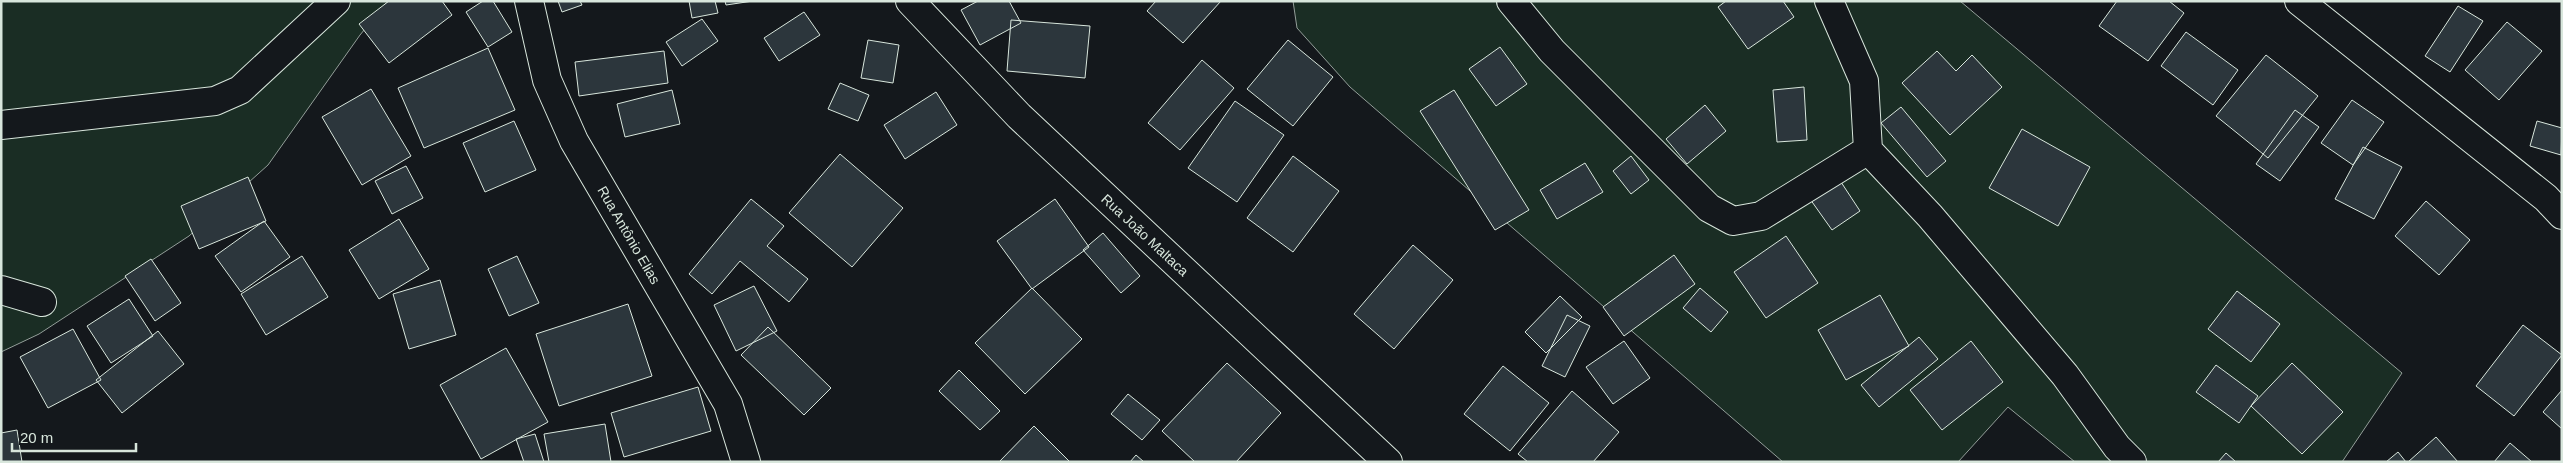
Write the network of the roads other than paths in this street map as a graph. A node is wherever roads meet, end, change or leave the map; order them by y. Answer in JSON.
{"nodes":[{"id":1,"x":336,"y":1,"type":"edge"},
{"id":2,"x":529,"y":1,"type":"edge"},
{"id":3,"x":910,"y":1,"type":"edge"},
{"id":4,"x":1511,"y":1,"type":"edge"},
{"id":5,"x":1830,"y":1,"type":"edge"},
{"id":6,"x":2299,"y":1,"type":"edge"},
{"id":7,"x":1,"y":125,"type":"edge"},
{"id":8,"x":1868,"y":150,"type":"junction"},
{"id":9,"x":2562,"y":215,"type":"edge"},
{"id":10,"x":1,"y":290,"type":"edge"},
{"id":11,"x":42,"y":302,"type":"dead end"},
{"id":12,"x":746,"y":462,"type":"edge"},
{"id":13,"x":1388,"y":462,"type":"edge"},
{"id":14,"x":2132,"y":462,"type":"edge"}],
"edges":[{"from":1,"to":7,"type":"street"},
{"from":2,"to":12,"type":"street","name":"Rua Antônio Elias"},
{"from":3,"to":13,"type":"street","name":"Rua João Maltaca"},
{"from":4,"to":8,"type":"street"},
{"from":5,"to":8,"type":"street"},
{"from":6,"to":9,"type":"street"},
{"from":8,"to":14,"type":"street"},
{"from":10,"to":11,"type":"street"}]}
